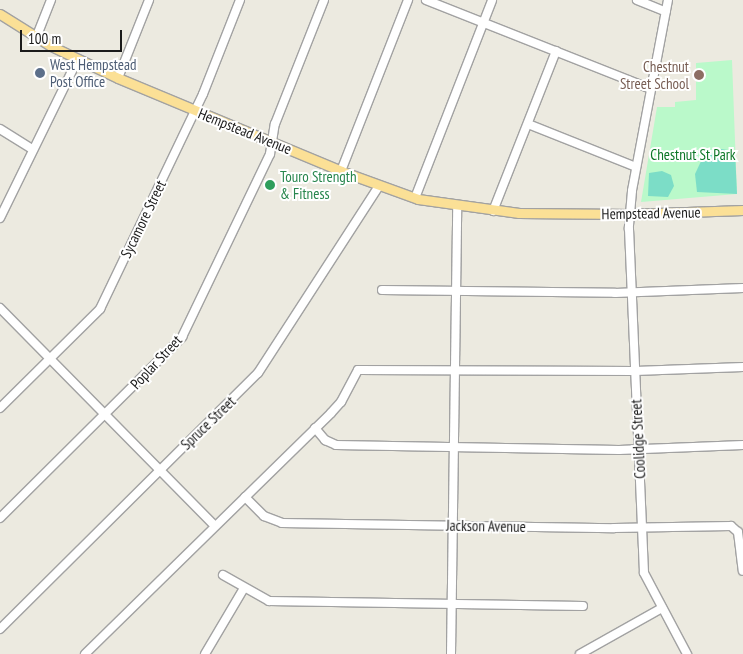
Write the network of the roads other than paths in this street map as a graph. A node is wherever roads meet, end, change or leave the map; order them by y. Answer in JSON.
{"nodes":[{"id":1,"x":51,"y":0,"type":"edge"},
{"id":2,"x":149,"y":0,"type":"edge"},
{"id":3,"x":240,"y":0,"type":"edge"},
{"id":4,"x":324,"y":0,"type":"edge"},
{"id":5,"x":408,"y":0,"type":"edge"},
{"id":6,"x":426,"y":0,"type":"edge"},
{"id":7,"x":492,"y":0,"type":"edge"},
{"id":8,"x":637,"y":0,"type":"edge"},
{"id":9,"x":668,"y":0,"type":"edge"},
{"id":10,"x":666,"y":12,"type":"junction"},
{"id":11,"x":0,"y":14,"type":"edge"},
{"id":12,"x":483,"y":23,"type":"junction"},
{"id":13,"x":36,"y":38,"type":"junction"},
{"id":14,"x":556,"y":52,"type":"junction"},
{"id":15,"x":78,"y":59,"type":"junction"},
{"id":16,"x":118,"y":78,"type":"junction"},
{"id":17,"x":651,"y":89,"type":"junction"},
{"id":18,"x":195,"y":111,"type":"junction"},
{"id":19,"x":528,"y":124,"type":"junction"},
{"id":20,"x":0,"y":129,"type":"edge"},
{"id":21,"x":272,"y":142,"type":"junction"},
{"id":22,"x":33,"y":150,"type":"junction"},
{"id":23,"x":636,"y":167,"type":"junction"},
{"id":24,"x":341,"y":171,"type":"junction"},
{"id":25,"x":379,"y":186,"type":"junction"},
{"id":26,"x":415,"y":198,"type":"junction"},
{"id":27,"x":457,"y":206,"type":"junction"},
{"id":28,"x":743,"y":210,"type":"edge"},
{"id":29,"x":493,"y":211,"type":"junction"},
{"id":30,"x":630,"y":214,"type":"junction"},
{"id":31,"x":0,"y":218,"type":"edge"},
{"id":32,"x":743,"y":288,"type":"edge"},
{"id":33,"x":382,"y":290,"type":"dead end"},
{"id":34,"x":456,"y":291,"type":"junction"},
{"id":35,"x":632,"y":293,"type":"junction"},
{"id":36,"x":0,"y":308,"type":"edge"},
{"id":37,"x":50,"y":359,"type":"junction"},
{"id":38,"x":743,"y":367,"type":"edge"},
{"id":39,"x":455,"y":369,"type":"junction"},
{"id":40,"x":635,"y":371,"type":"junction"},
{"id":41,"x":0,"y":408,"type":"edge"},
{"id":42,"x":105,"y":414,"type":"junction"},
{"id":43,"x":315,"y":428,"type":"junction"},
{"id":44,"x":743,"y":445,"type":"edge"},
{"id":45,"x":453,"y":447,"type":"junction"},
{"id":46,"x":638,"y":449,"type":"junction"},
{"id":47,"x":160,"y":470,"type":"junction"},
{"id":48,"x":245,"y":497,"type":"junction"},
{"id":49,"x":0,"y":518,"type":"edge"},
{"id":50,"x":215,"y":526,"type":"junction"},
{"id":51,"x":452,"y":526,"type":"junction"},
{"id":52,"x":642,"y":528,"type":"junction"},
{"id":53,"x":743,"y":571,"type":"edge"},
{"id":54,"x":223,"y":575,"type":"dead end"},
{"id":55,"x":244,"y":588,"type":"junction"},
{"id":56,"x":451,"y":604,"type":"junction"},
{"id":57,"x":583,"y":606,"type":"dead end"},
{"id":58,"x":662,"y":608,"type":"junction"},
{"id":59,"x":0,"y":628,"type":"edge"},
{"id":60,"x":594,"y":646,"type":"junction"},
{"id":61,"x":85,"y":654,"type":"edge"},
{"id":62,"x":205,"y":654,"type":"edge"},
{"id":63,"x":451,"y":654,"type":"edge"},
{"id":64,"x":580,"y":654,"type":"edge"},
{"id":65,"x":598,"y":654,"type":"edge"},
{"id":66,"x":687,"y":654,"type":"edge"}],
"edges":[{"from":1,"to":13,"type":"street"},
{"from":2,"to":16,"type":"street"},
{"from":3,"to":18,"type":"street","name":"Sycamore Street"},
{"from":4,"to":21,"type":"street","name":"Poplar Street"},
{"from":5,"to":24,"type":"street"},
{"from":6,"to":12,"type":"street"},
{"from":7,"to":12,"type":"street"},
{"from":8,"to":10,"type":"street"},
{"from":9,"to":10,"type":"street","name":"Coolidge Street"},
{"from":10,"to":17,"type":"street","name":"Coolidge Street"},
{"from":11,"to":13,"type":"main road","name":"Hempstead Avenue"},
{"from":12,"to":14,"type":"street"},
{"from":12,"to":26,"type":"street"},
{"from":13,"to":15,"type":"main road","name":"Hempstead Avenue"},
{"from":14,"to":17,"type":"street"},
{"from":14,"to":19,"type":"street"},
{"from":15,"to":16,"type":"main road","name":"Hempstead Avenue"},
{"from":15,"to":22,"type":"street"},
{"from":16,"to":18,"type":"main road","name":"Hempstead Avenue"},
{"from":17,"to":23,"type":"street","name":"Coolidge Street"},
{"from":18,"to":21,"type":"main road","name":"Hempstead Avenue"},
{"from":18,"to":37,"type":"street","name":"Sycamore Street"},
{"from":19,"to":23,"type":"street"},
{"from":19,"to":29,"type":"street"},
{"from":20,"to":22,"type":"street"},
{"from":21,"to":24,"type":"main road","name":"Hempstead Avenue"},
{"from":21,"to":42,"type":"street","name":"Poplar Street"},
{"from":22,"to":31,"type":"street"},
{"from":23,"to":30,"type":"street","name":"Coolidge Street"},
{"from":24,"to":25,"type":"main road","name":"Hempstead Avenue"},
{"from":25,"to":26,"type":"main road","name":"Hempstead Avenue"},
{"from":25,"to":47,"type":"street","name":"Spruce Street"},
{"from":26,"to":27,"type":"main road","name":"Hempstead Avenue"},
{"from":27,"to":29,"type":"main road","name":"Hempstead Avenue"},
{"from":27,"to":34,"type":"street"},
{"from":28,"to":30,"type":"main road","name":"Hempstead Avenue"},
{"from":29,"to":30,"type":"main road","name":"Hempstead Avenue"},
{"from":30,"to":35,"type":"street","name":"Coolidge Street"},
{"from":32,"to":35,"type":"street"},
{"from":33,"to":34,"type":"street"},
{"from":34,"to":35,"type":"street"},
{"from":34,"to":39,"type":"street"},
{"from":35,"to":40,"type":"street","name":"Coolidge Street"},
{"from":36,"to":37,"type":"street"},
{"from":37,"to":41,"type":"street","name":"Sycamore Street"},
{"from":37,"to":42,"type":"street"},
{"from":38,"to":40,"type":"street"},
{"from":39,"to":40,"type":"street"},
{"from":39,"to":43,"type":"street"},
{"from":39,"to":45,"type":"street"},
{"from":40,"to":46,"type":"street","name":"Coolidge Street"},
{"from":42,"to":47,"type":"street"},
{"from":42,"to":49,"type":"street","name":"Poplar Street"},
{"from":43,"to":45,"type":"street"},
{"from":43,"to":48,"type":"street"},
{"from":44,"to":46,"type":"street"},
{"from":45,"to":46,"type":"street"},
{"from":45,"to":51,"type":"street"},
{"from":46,"to":52,"type":"street","name":"Coolidge Street"},
{"from":47,"to":50,"type":"street"},
{"from":47,"to":59,"type":"street","name":"Spruce Street"},
{"from":48,"to":50,"type":"street"},
{"from":48,"to":51,"type":"street","name":"Jackson Avenue"},
{"from":50,"to":61,"type":"street"},
{"from":51,"to":52,"type":"street","name":"Jackson Avenue"},
{"from":51,"to":56,"type":"street"},
{"from":52,"to":53,"type":"street","name":"Jackson Avenue"},
{"from":52,"to":58,"type":"street","name":"Coolidge Street"},
{"from":54,"to":55,"type":"street"},
{"from":55,"to":56,"type":"street"},
{"from":55,"to":62,"type":"street"},
{"from":56,"to":57,"type":"street"},
{"from":56,"to":63,"type":"street"},
{"from":58,"to":60,"type":"street"},
{"from":58,"to":66,"type":"street","name":"Coolidge Street"},
{"from":60,"to":64,"type":"street"},
{"from":60,"to":65,"type":"street"}]}
